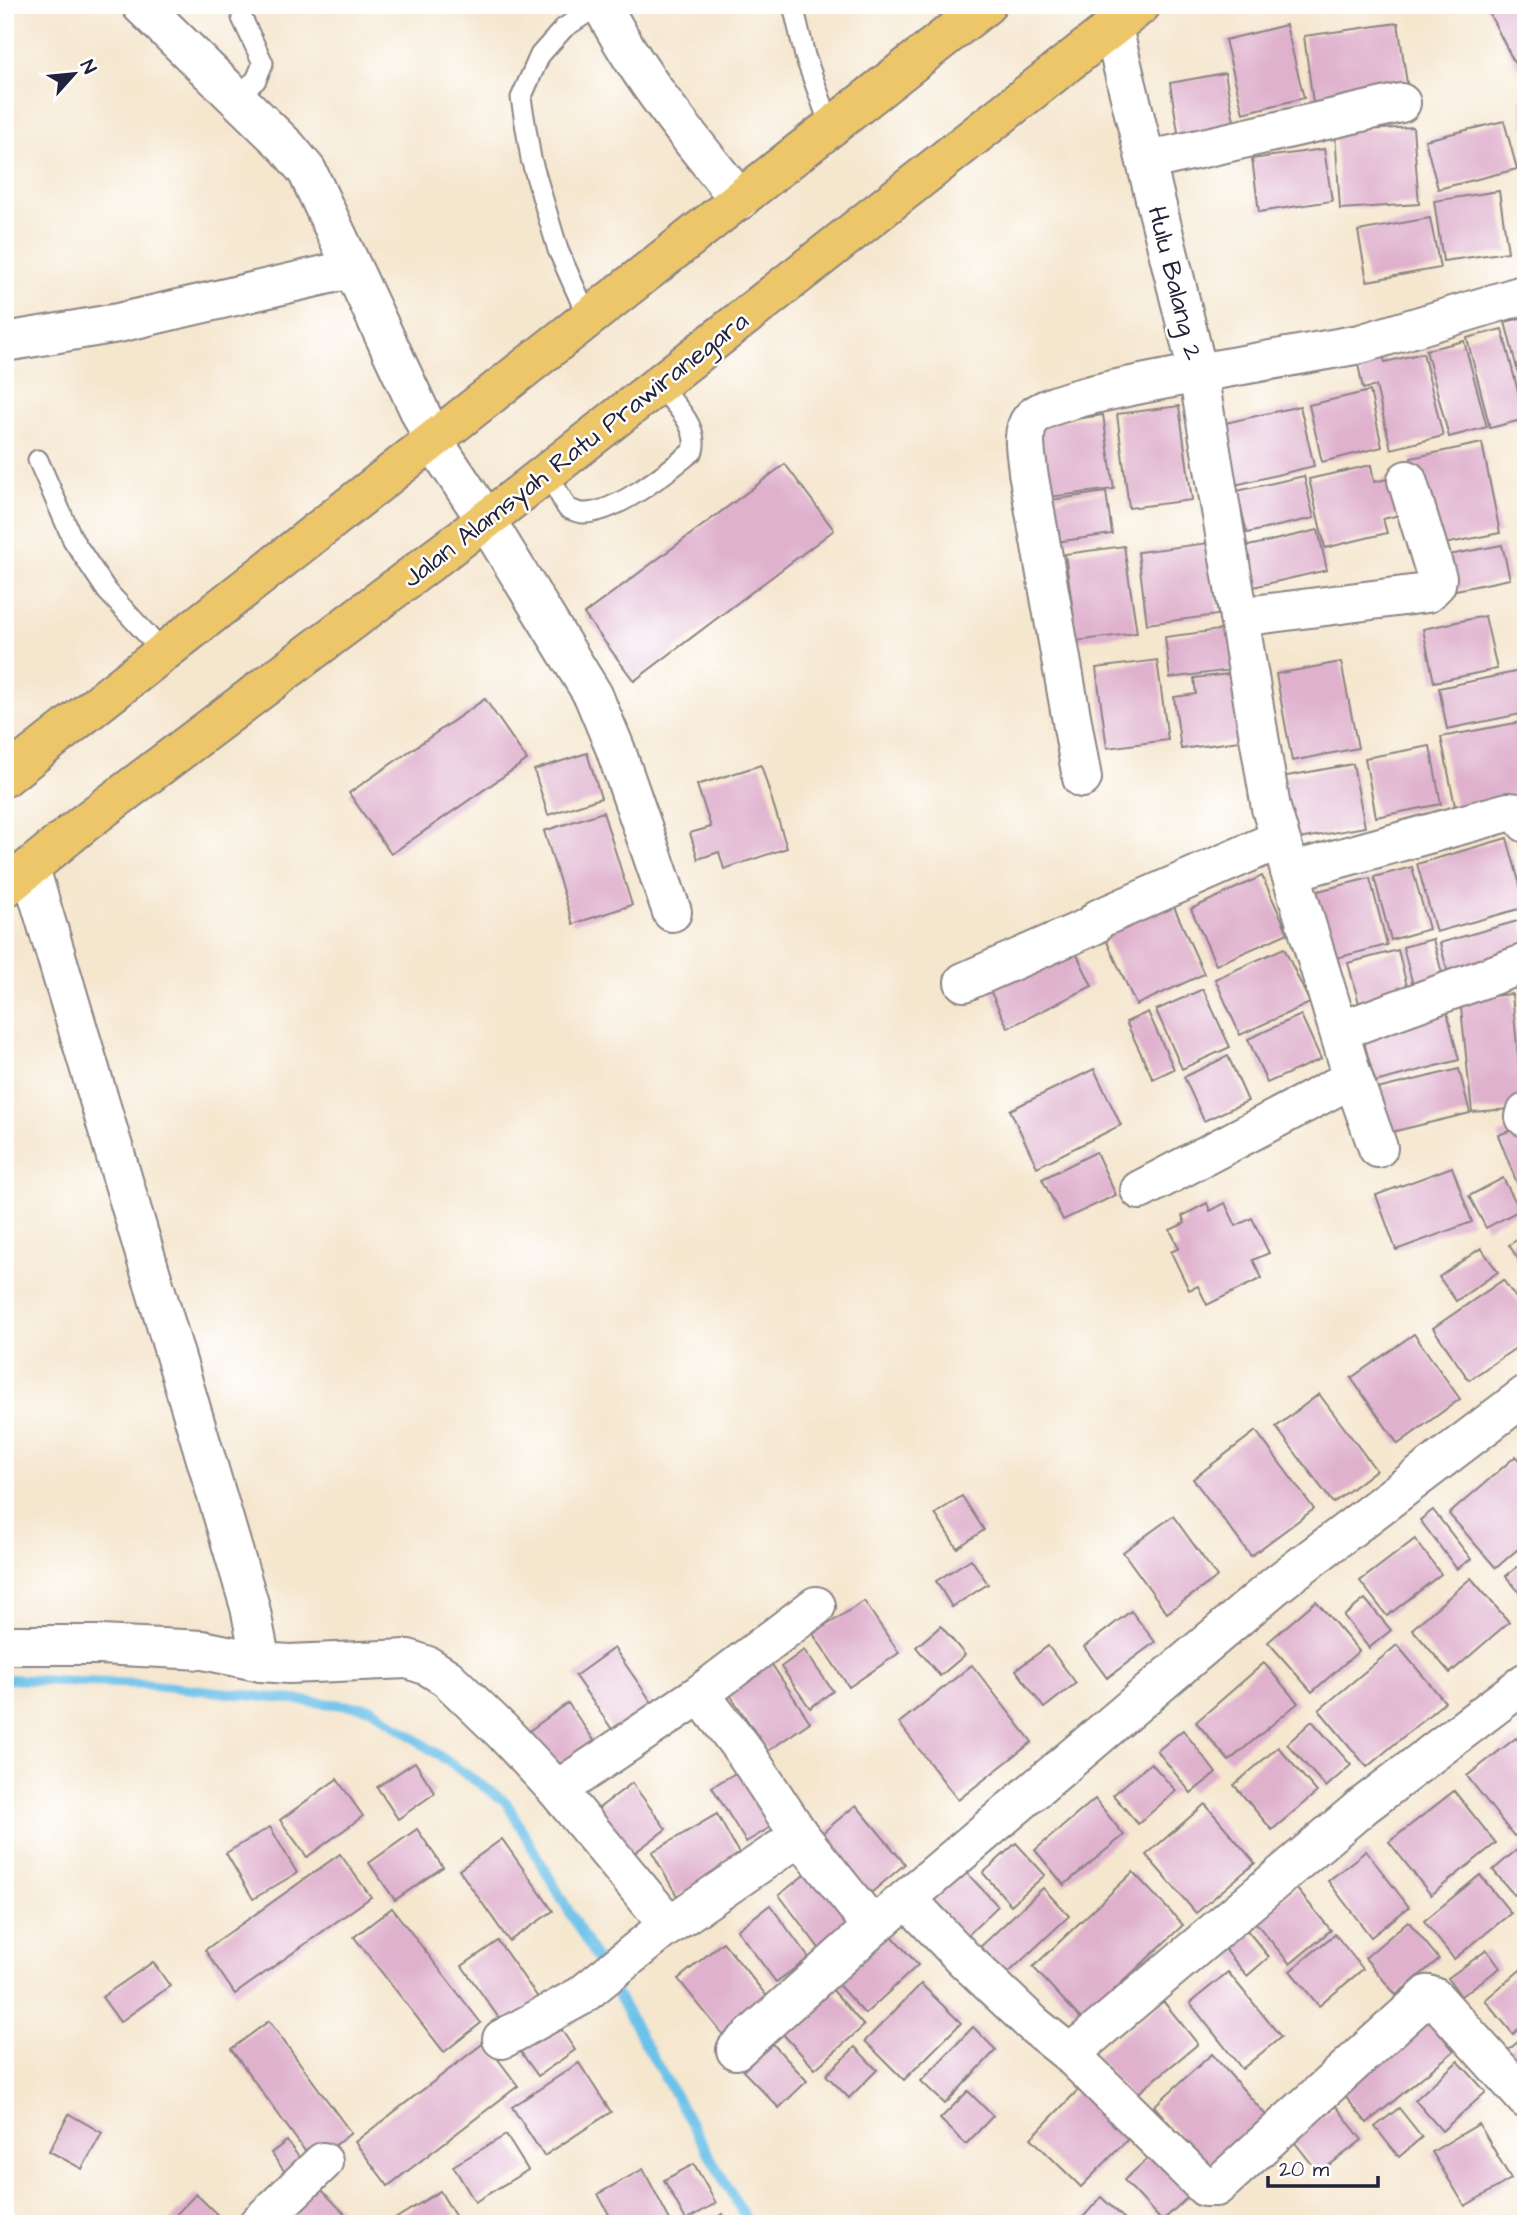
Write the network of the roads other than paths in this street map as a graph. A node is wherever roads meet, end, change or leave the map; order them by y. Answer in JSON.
{"nodes":[{"id":1,"x":141,"y":5,"type":"edge"},
{"id":2,"x":600,"y":5,"type":"edge"},
{"id":3,"x":793,"y":5,"type":"edge"},
{"id":4,"x":986,"y":5,"type":"edge"},
{"id":5,"x":1127,"y":16,"type":"edge"},
{"id":6,"x":242,"y":18,"type":"dead end"},
{"id":7,"x":235,"y":97,"type":"junction"},
{"id":8,"x":1401,"y":103,"type":"dead end"},
{"id":9,"x":831,"y":128,"type":"junction"},
{"id":10,"x":1146,"y":161,"type":"junction"},
{"id":11,"x":740,"y":200,"type":"junction"},
{"id":12,"x":351,"y":269,"type":"junction"},
{"id":13,"x":1526,"y":294,"type":"edge"},
{"id":14,"x":589,"y":320,"type":"junction"},
{"id":15,"x":5,"y":342,"type":"edge"},
{"id":16,"x":1198,"y":373,"type":"junction"},
{"id":17,"x":658,"y":385,"type":"junction"},
{"id":18,"x":434,"y":442,"type":"junction"},
{"id":19,"x":38,"y":460,"type":"dead end"},
{"id":20,"x":547,"y":472,"type":"junction"},
{"id":21,"x":1407,"y":480,"type":"dead end"},
{"id":22,"x":486,"y":520,"type":"junction"},
{"id":23,"x":1240,"y":617,"type":"junction"},
{"id":24,"x":164,"y":653,"type":"junction"},
{"id":25,"x":5,"y":777,"type":"edge"},
{"id":26,"x":1082,"y":778,"type":"dead end"},
{"id":27,"x":1526,"y":823,"type":"edge"},
{"id":28,"x":1285,"y":855,"type":"junction"},
{"id":29,"x":18,"y":878,"type":"edge"},
{"id":30,"x":672,"y":912,"type":"dead end"},
{"id":31,"x":1526,"y":963,"type":"edge"},
{"id":32,"x":964,"y":982,"type":"dead end"},
{"id":33,"x":1339,"y":1031,"type":"junction"},
{"id":34,"x":1353,"y":1078,"type":"junction"},
{"id":35,"x":1378,"y":1148,"type":"dead end"},
{"id":36,"x":1140,"y":1190,"type":"dead end"},
{"id":37,"x":1526,"y":1395,"type":"edge"},
{"id":38,"x":816,"y":1606,"type":"dead end"},
{"id":39,"x":5,"y":1645,"type":"edge"},
{"id":40,"x":261,"y":1662,"type":"junction"},
{"id":41,"x":1526,"y":1682,"type":"edge"},
{"id":42,"x":700,"y":1694,"type":"junction"},
{"id":43,"x":557,"y":1790,"type":"junction"},
{"id":44,"x":800,"y":1836,"type":"junction"},
{"id":45,"x":907,"y":1899,"type":"junction"},
{"id":46,"x":873,"y":1927,"type":"junction"},
{"id":47,"x":665,"y":1928,"type":"junction"},
{"id":48,"x":502,"y":2039,"type":"dead end"},
{"id":49,"x":736,"y":2050,"type":"dead end"},
{"id":50,"x":1070,"y":2054,"type":"junction"},
{"id":51,"x":1526,"y":2099,"type":"edge"},
{"id":52,"x":323,"y":2162,"type":"dead end"},
{"id":53,"x":258,"y":2224,"type":"edge"}],
"edges":[{"from":1,"to":7,"type":"street"},
{"from":2,"to":11,"type":"street"},
{"from":2,"to":14,"type":"lane"},
{"from":3,"to":9,"type":"lane"},
{"from":4,"to":9,"type":"highway"},
{"from":5,"to":10,"type":"street","name":"Hulu Balang 2"},
{"from":5,"to":17,"type":"highway","name":"Jalan Alamsyah Ratu Prawiranegara"},
{"from":6,"to":7,"type":"lane"},
{"from":7,"to":12,"type":"street"},
{"from":8,"to":10,"type":"street"},
{"from":9,"to":11,"type":"highway"},
{"from":10,"to":16,"type":"street","name":"Hulu Balang 2"},
{"from":11,"to":14,"type":"highway"},
{"from":12,"to":15,"type":"street"},
{"from":12,"to":18,"type":"street"},
{"from":13,"to":16,"type":"street","name":"Hulu Balang 2"},
{"from":14,"to":18,"type":"highway"},
{"from":16,"to":23,"type":"street"},
{"from":16,"to":26,"type":"street"},
{"from":17,"to":20,"type":"highway","name":"Jalan Alamsyah Ratu Prawiranegara"},
{"from":17,"to":20,"type":"lane"},
{"from":18,"to":22,"type":"street"},
{"from":18,"to":24,"type":"highway"},
{"from":19,"to":24,"type":"lane"},
{"from":20,"to":22,"type":"highway","name":"Jalan Alamsyah Ratu Prawiranegara"},
{"from":21,"to":23,"type":"street"},
{"from":22,"to":29,"type":"highway","name":"Jalan Alamsyah Ratu Prawiranegara"},
{"from":22,"to":30,"type":"street"},
{"from":23,"to":28,"type":"street"},
{"from":24,"to":25,"type":"highway"},
{"from":27,"to":28,"type":"street"},
{"from":28,"to":32,"type":"street"},
{"from":28,"to":33,"type":"street"},
{"from":29,"to":40,"type":"street"},
{"from":31,"to":33,"type":"street"},
{"from":33,"to":34,"type":"street"},
{"from":34,"to":35,"type":"street"},
{"from":34,"to":36,"type":"street"},
{"from":37,"to":45,"type":"street"},
{"from":38,"to":42,"type":"street"},
{"from":39,"to":40,"type":"street"},
{"from":40,"to":43,"type":"street"},
{"from":41,"to":50,"type":"street"},
{"from":42,"to":43,"type":"street"},
{"from":42,"to":44,"type":"street"},
{"from":43,"to":47,"type":"street"},
{"from":44,"to":46,"type":"street"},
{"from":44,"to":47,"type":"street"},
{"from":45,"to":46,"type":"street"},
{"from":45,"to":50,"type":"street"},
{"from":46,"to":49,"type":"street"},
{"from":47,"to":48,"type":"street"},
{"from":50,"to":51,"type":"street"},
{"from":52,"to":53,"type":"street"}]}
